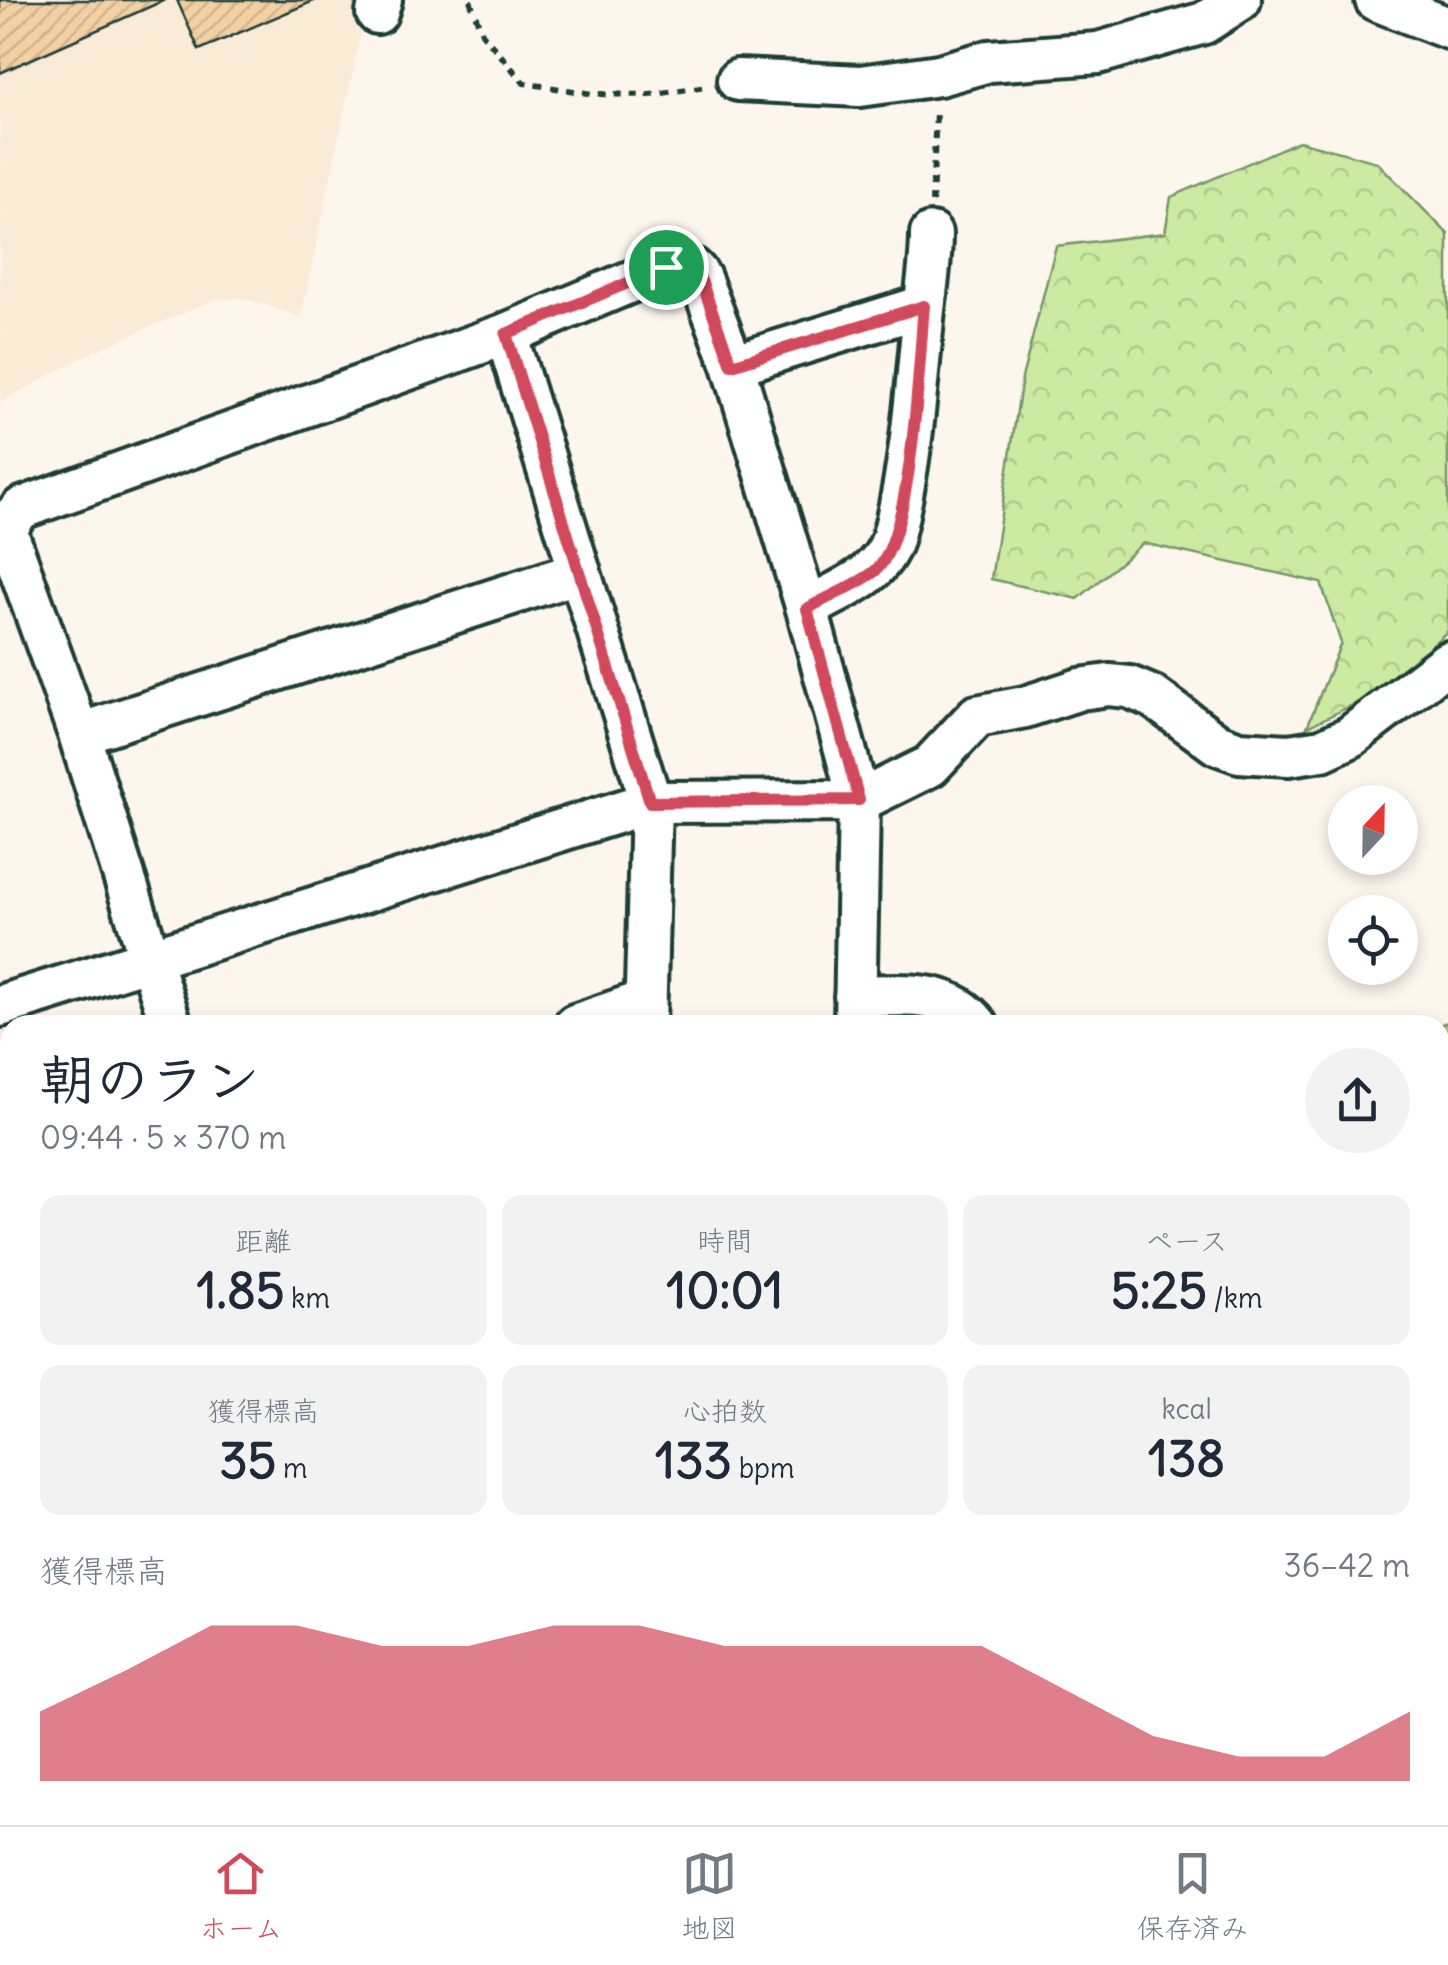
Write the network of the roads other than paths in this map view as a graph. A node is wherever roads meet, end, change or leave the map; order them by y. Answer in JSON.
{"nodes":[{"id":1,"x":1240,"y":0,"type":"edge"},
{"id":2,"x":1376,"y":0,"type":"edge"},
{"id":3,"x":1448,"y":28,"type":"edge"},
{"id":4,"x":738,"y":80,"type":"road end"},
{"id":5,"x":931,"y":234,"type":"road end"},
{"id":6,"x":924,"y":306,"type":"junction"},
{"id":7,"x":506,"y":334,"type":"junction"},
{"id":8,"x":732,"y":365,"type":"junction"},
{"id":9,"x":580,"y":572,"type":"junction"},
{"id":10,"x":807,"y":609,"type":"junction"},
{"id":11,"x":1448,"y":662,"type":"edge"},
{"id":12,"x":79,"y":734,"type":"junction"},
{"id":13,"x":859,"y":800,"type":"junction"},
{"id":14,"x":650,"y":802,"type":"junction"},
{"id":15,"x":149,"y":958,"type":"junction"},
{"id":16,"x":0,"y":1006,"type":"edge"},
{"id":17,"x":855,"y":1010,"type":"edge"},
{"id":18,"x":645,"y":1013,"type":"edge"},
{"id":19,"x":168,"y":1015,"type":"edge"},
{"id":20,"x":968,"y":1015,"type":"edge"}],
"edges":[{"from":1,"to":4,"type":"street"},
{"from":2,"to":3,"type":"street"},
{"from":5,"to":6,"type":"street"},
{"from":6,"to":8,"type":"street"},
{"from":6,"to":10,"type":"street"},
{"from":7,"to":8,"type":"street"},
{"from":7,"to":9,"type":"street"},
{"from":7,"to":12,"type":"street"},
{"from":8,"to":10,"type":"street"},
{"from":9,"to":12,"type":"street"},
{"from":9,"to":14,"type":"street"},
{"from":10,"to":13,"type":"street"},
{"from":11,"to":13,"type":"street"},
{"from":12,"to":15,"type":"street"},
{"from":13,"to":14,"type":"street"},
{"from":13,"to":17,"type":"street"},
{"from":14,"to":15,"type":"street"},
{"from":14,"to":18,"type":"street"},
{"from":15,"to":16,"type":"street"},
{"from":15,"to":19,"type":"street"},
{"from":17,"to":20,"type":"street"}]}
